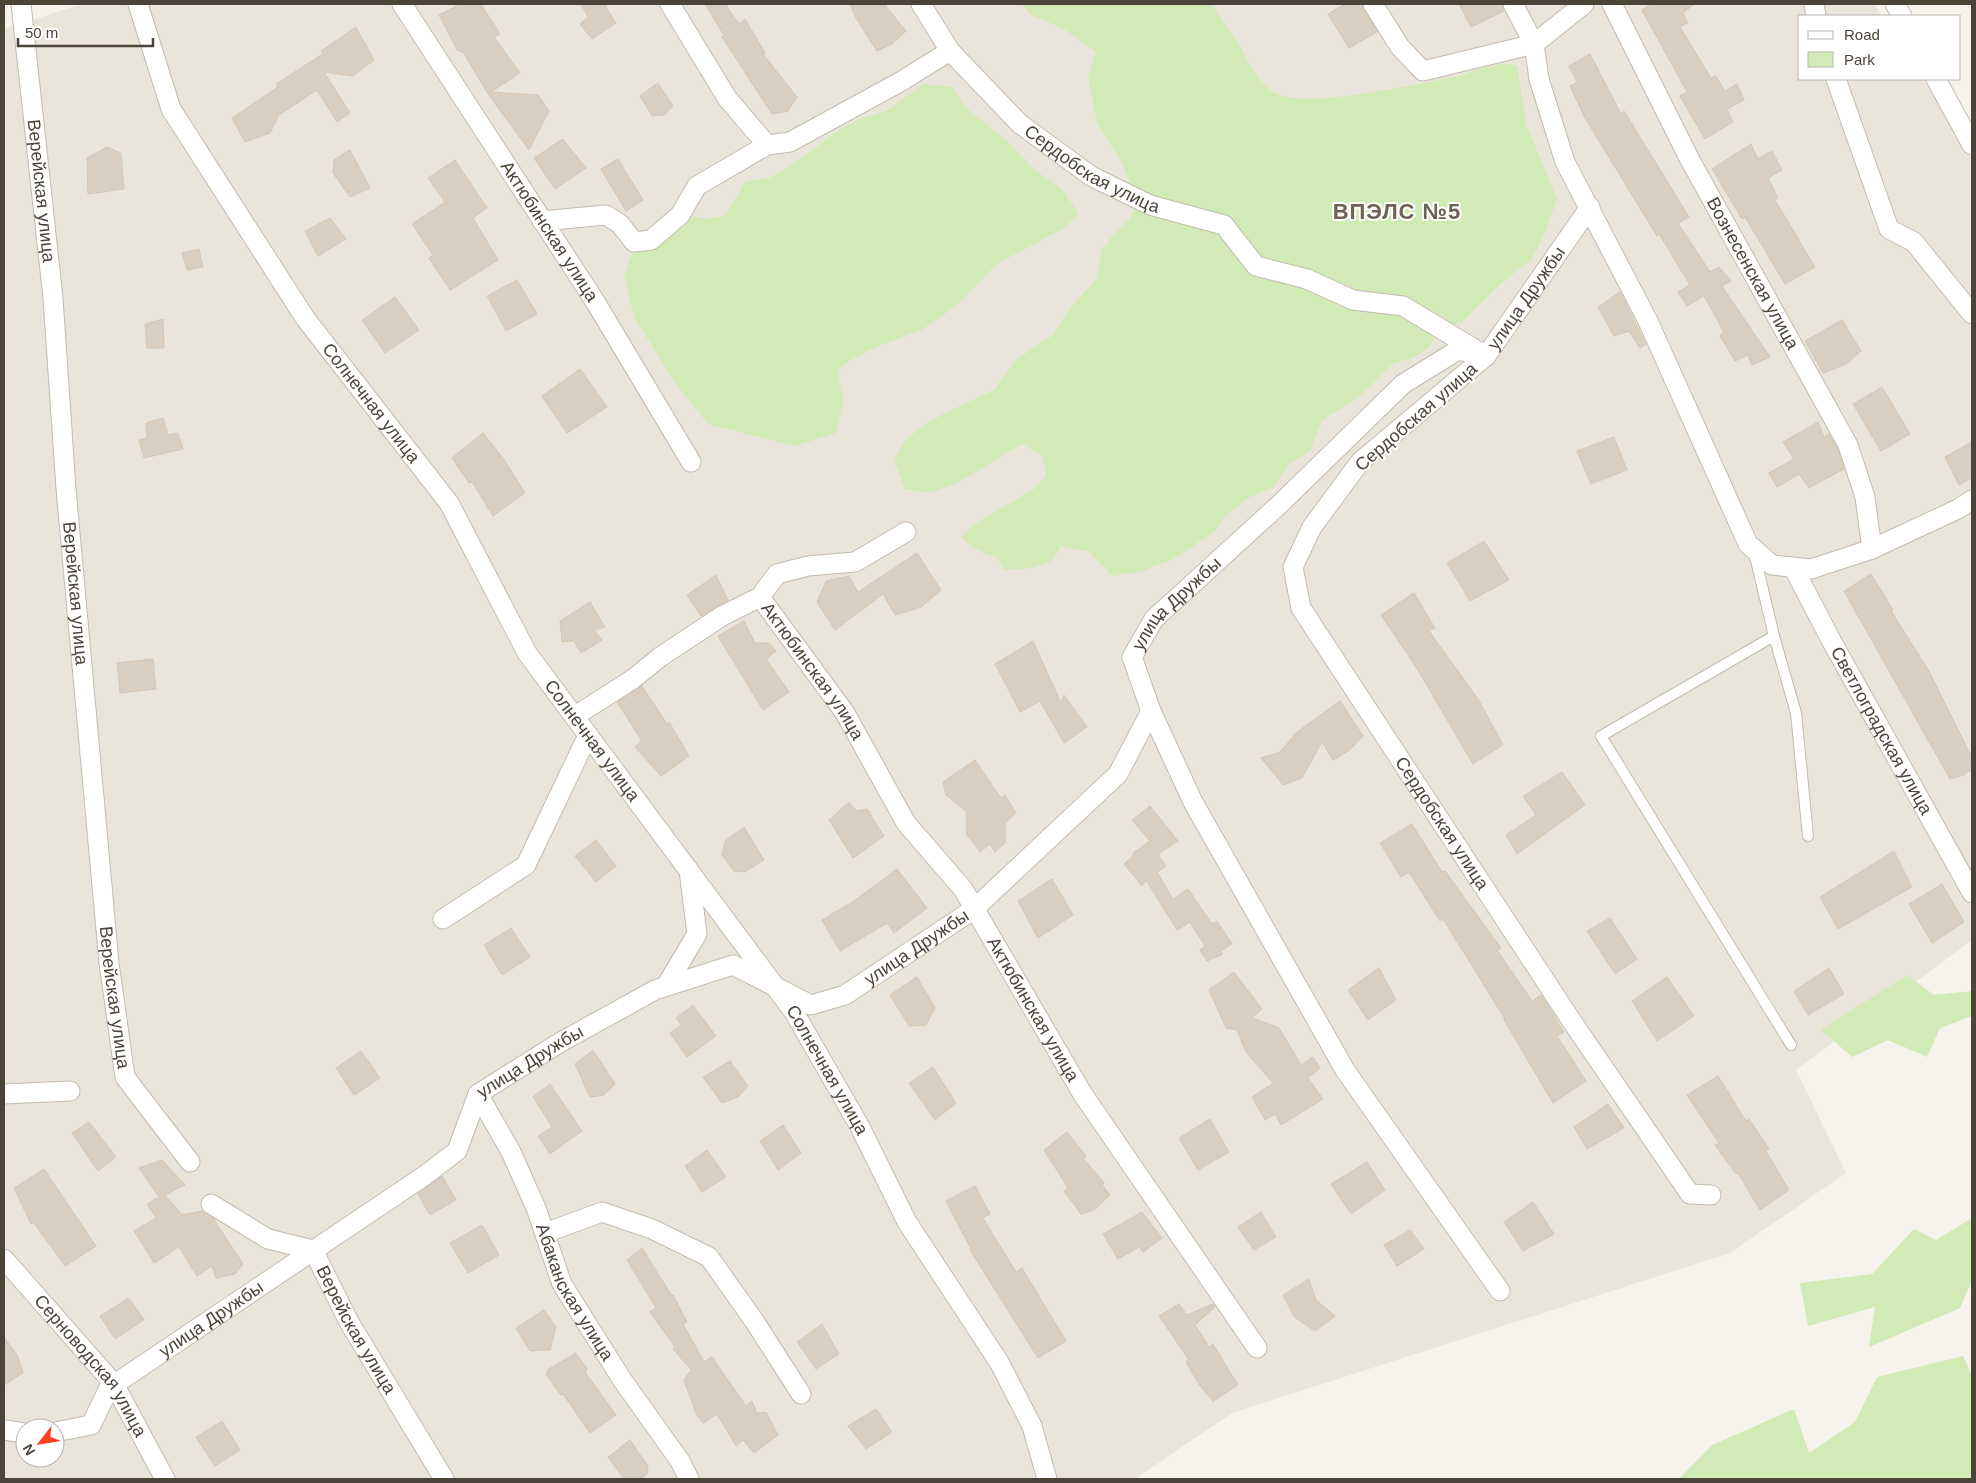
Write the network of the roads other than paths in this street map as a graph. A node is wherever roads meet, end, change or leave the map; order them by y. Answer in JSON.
{"nodes":[{"id":1,"x":21,"y":4,"type":"edge"},
{"id":2,"x":138,"y":4,"type":"edge"},
{"id":3,"x":402,"y":4,"type":"edge"},
{"id":4,"x":670,"y":4,"type":"edge"},
{"id":5,"x":921,"y":4,"type":"edge"},
{"id":6,"x":1373,"y":4,"type":"edge"},
{"id":7,"x":1512,"y":4,"type":"edge"},
{"id":8,"x":1584,"y":4,"type":"edge"},
{"id":9,"x":1612,"y":4,"type":"edge"},
{"id":10,"x":1895,"y":4,"type":"edge"},
{"id":11,"x":1901,"y":15,"type":"edge"},
{"id":12,"x":1534,"y":44,"type":"junction"},
{"id":13,"x":950,"y":51,"type":"junction"},
{"id":14,"x":1836,"y":80,"type":"edge"},
{"id":15,"x":1937,"y":80,"type":"edge"},
{"id":16,"x":767,"y":145,"type":"junction"},
{"id":17,"x":1972,"y":145,"type":"edge"},
{"id":18,"x":1590,"y":207,"type":"junction"},
{"id":19,"x":542,"y":221,"type":"junction"},
{"id":20,"x":1972,"y":314,"type":"edge"},
{"id":21,"x":1486,"y":356,"type":"junction"},
{"id":22,"x":691,"y":462,"type":"dead end"},
{"id":23,"x":1972,"y":500,"type":"edge"},
{"id":24,"x":906,"y":532,"type":"dead end"},
{"id":25,"x":1753,"y":548,"type":"junction"},
{"id":26,"x":1872,"y":548,"type":"junction"},
{"id":27,"x":1793,"y":567,"type":"junction"},
{"id":28,"x":760,"y":597,"type":"junction"},
{"id":29,"x":1774,"y":636,"type":"junction"},
{"id":30,"x":1151,"y":711,"type":"junction"},
{"id":31,"x":575,"y":716,"type":"junction"},
{"id":32,"x":588,"y":735,"type":"junction"},
{"id":33,"x":1808,"y":836,"type":"dead end"},
{"id":34,"x":688,"y":868,"type":"junction"},
{"id":35,"x":1972,"y":893,"type":"edge"},
{"id":36,"x":974,"y":908,"type":"junction"},
{"id":37,"x":443,"y":919,"type":"dead end"},
{"id":38,"x":666,"y":986,"type":"junction"},
{"id":39,"x":778,"y":987,"type":"junction"},
{"id":40,"x":1791,"y":1045,"type":"dead end"},
{"id":41,"x":70,"y":1091,"type":"dead end"},
{"id":42,"x":4,"y":1094,"type":"edge"},
{"id":43,"x":478,"y":1094,"type":"junction"},
{"id":44,"x":190,"y":1162,"type":"dead end"},
{"id":45,"x":1711,"y":1195,"type":"dead end"},
{"id":46,"x":211,"y":1204,"type":"dead end"},
{"id":47,"x":545,"y":1234,"type":"junction"},
{"id":48,"x":313,"y":1250,"type":"junction"},
{"id":49,"x":4,"y":1259,"type":"edge"},
{"id":50,"x":1500,"y":1291,"type":"dead end"},
{"id":51,"x":1257,"y":1348,"type":"dead end"},
{"id":52,"x":114,"y":1384,"type":"junction"},
{"id":53,"x":800,"y":1394,"type":"dead end"},
{"id":54,"x":65,"y":1430,"type":"edge"},
{"id":55,"x":165,"y":1479,"type":"edge"},
{"id":56,"x":444,"y":1479,"type":"edge"},
{"id":57,"x":689,"y":1479,"type":"edge"},
{"id":58,"x":1047,"y":1479,"type":"edge"}],
"edges":[{"from":1,"to":44,"type":"street","name":"Верейская улица"},
{"from":2,"to":31,"type":"street","name":"Солнечная улица"},
{"from":3,"to":19,"type":"street","name":"Актюбинская улица"},
{"from":4,"to":16,"type":"street"},
{"from":5,"to":13,"type":"street","name":"Сердобская улица"},
{"from":6,"to":12,"type":"street"},
{"from":7,"to":12,"type":"street"},
{"from":8,"to":12,"type":"street"},
{"from":9,"to":26,"type":"street","name":"Вознесенская улица"},
{"from":10,"to":11,"type":"street"},
{"from":12,"to":18,"type":"street"},
{"from":13,"to":16,"type":"street"},
{"from":13,"to":21,"type":"street","name":"Сердобская улица"},
{"from":14,"to":20,"type":"street"},
{"from":15,"to":17,"type":"street"},
{"from":16,"to":19,"type":"street"},
{"from":18,"to":21,"type":"street","name":"улица Дружбы"},
{"from":18,"to":25,"type":"street"},
{"from":19,"to":22,"type":"street","name":"Актюбинская улица"},
{"from":21,"to":30,"type":"street","name":"улица Дружбы"},
{"from":21,"to":45,"type":"street","name":"Сердобская улица"},
{"from":23,"to":26,"type":"street"},
{"from":24,"to":28,"type":"street"},
{"from":25,"to":27,"type":"street"},
{"from":25,"to":29,"type":"lane"},
{"from":26,"to":27,"type":"street"},
{"from":27,"to":35,"type":"street","name":"Светлоградская улица"},
{"from":28,"to":31,"type":"street"},
{"from":28,"to":36,"type":"street","name":"Актюбинская улица"},
{"from":29,"to":33,"type":"lane"},
{"from":29,"to":40,"type":"lane"},
{"from":30,"to":36,"type":"street","name":"улица Дружбы"},
{"from":30,"to":50,"type":"street"},
{"from":31,"to":32,"type":"street","name":"Солнечная улица"},
{"from":32,"to":34,"type":"street","name":"Солнечная улица"},
{"from":32,"to":37,"type":"street"},
{"from":34,"to":38,"type":"street"},
{"from":34,"to":39,"type":"street","name":"Солнечная улица"},
{"from":36,"to":39,"type":"street","name":"улица Дружбы"},
{"from":36,"to":51,"type":"street","name":"Актюбинская улица"},
{"from":38,"to":39,"type":"street","name":"улица Дружбы"},
{"from":38,"to":43,"type":"street","name":"улица Дружбы"},
{"from":39,"to":58,"type":"street","name":"Солнечная улица"},
{"from":41,"to":42,"type":"street"},
{"from":43,"to":47,"type":"street","name":"Абаканская улица"},
{"from":43,"to":48,"type":"street","name":"улица Дружбы"},
{"from":46,"to":48,"type":"street","name":"Верейская улица"},
{"from":47,"to":53,"type":"street"},
{"from":47,"to":57,"type":"street","name":"Абаканская улица"},
{"from":48,"to":52,"type":"street","name":"улица Дружбы"},
{"from":48,"to":56,"type":"street","name":"Верейская улица"},
{"from":49,"to":52,"type":"street","name":"Серноводская улица"},
{"from":52,"to":54,"type":"street","name":"улица Дружбы"},
{"from":52,"to":55,"type":"street","name":"Серноводская улица"}]}
